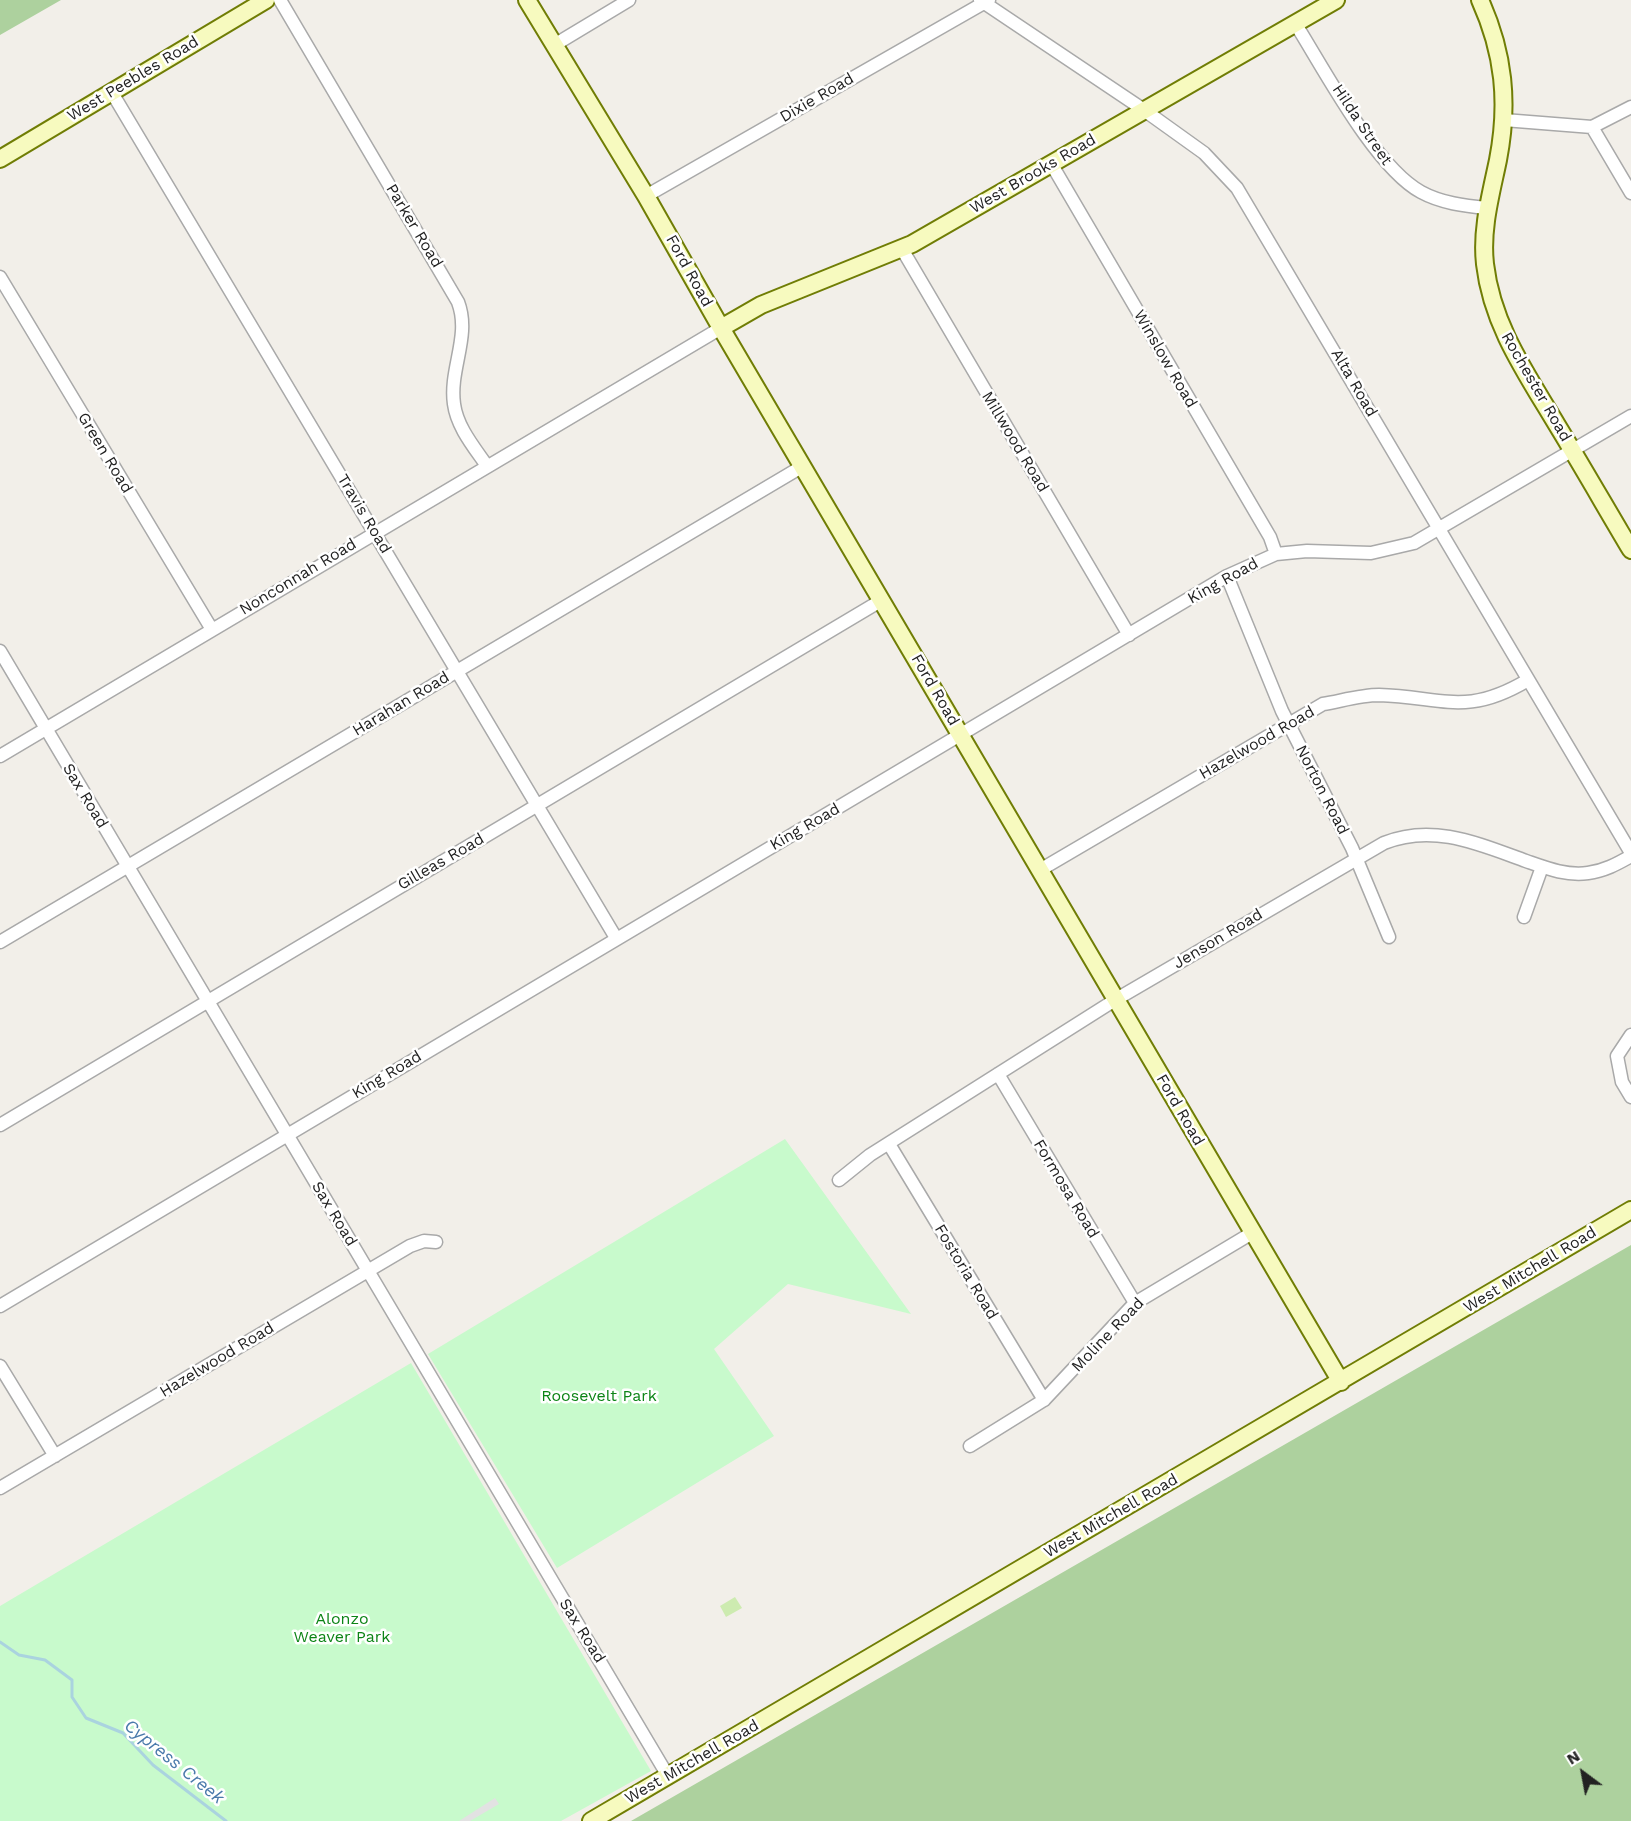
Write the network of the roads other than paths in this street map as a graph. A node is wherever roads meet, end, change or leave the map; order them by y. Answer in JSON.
{"nodes":[{"id":1,"x":266,"y":0,"type":"edge"},
{"id":2,"x":280,"y":0,"type":"edge"},
{"id":3,"x":527,"y":0,"type":"edge"},
{"id":4,"x":629,"y":0,"type":"edge"},
{"id":5,"x":1335,"y":0,"type":"edge"},
{"id":6,"x":1480,"y":0,"type":"edge"},
{"id":7,"x":984,"y":1,"type":"edge"},
{"id":8,"x":1295,"y":23,"type":"junction"},
{"id":9,"x":555,"y":44,"type":"junction"},
{"id":10,"x":111,"y":91,"type":"junction"},
{"id":11,"x":1631,"y":107,"type":"edge"},
{"id":12,"x":1144,"y":110,"type":"junction"},
{"id":13,"x":1504,"y":120,"type":"junction"},
{"id":14,"x":1592,"y":127,"type":"junction"},
{"id":15,"x":0,"y":159,"type":"edge"},
{"id":16,"x":1052,"y":165,"type":"junction"},
{"id":17,"x":1631,"y":193,"type":"edge"},
{"id":18,"x":646,"y":196,"type":"junction"},
{"id":19,"x":1487,"y":208,"type":"junction"},
{"id":20,"x":902,"y":249,"type":"junction"},
{"id":21,"x":0,"y":277,"type":"edge"},
{"id":22,"x":721,"y":328,"type":"junction"},
{"id":23,"x":1631,"y":416,"type":"edge"},
{"id":24,"x":1572,"y":450,"type":"junction"},
{"id":25,"x":487,"y":466,"type":"junction"},
{"id":26,"x":803,"y":466,"type":"junction"},
{"id":27,"x":1440,"y":529,"type":"junction"},
{"id":28,"x":374,"y":532,"type":"junction"},
{"id":29,"x":1631,"y":550,"type":"edge"},
{"id":30,"x":1276,"y":554,"type":"junction"},
{"id":31,"x":1227,"y":576,"type":"junction"},
{"id":32,"x":882,"y":600,"type":"junction"},
{"id":33,"x":211,"y":628,"type":"junction"},
{"id":34,"x":1130,"y":635,"type":"junction"},
{"id":35,"x":0,"y":651,"type":"edge"},
{"id":36,"x":456,"y":671,"type":"junction"},
{"id":37,"x":1528,"y":680,"type":"junction"},
{"id":38,"x":1288,"y":723,"type":"junction"},
{"id":39,"x":45,"y":729,"type":"junction"},
{"id":40,"x":961,"y":735,"type":"junction"},
{"id":41,"x":0,"y":756,"type":"edge"},
{"id":42,"x":537,"y":805,"type":"junction"},
{"id":43,"x":1631,"y":855,"type":"edge"},
{"id":44,"x":1356,"y":857,"type":"junction"},
{"id":45,"x":127,"y":867,"type":"junction"},
{"id":46,"x":1542,"y":867,"type":"junction"},
{"id":47,"x":1040,"y":870,"type":"junction"},
{"id":48,"x":1524,"y":917,"type":"dead end"},
{"id":49,"x":1389,"y":937,"type":"dead end"},
{"id":50,"x":616,"y":938,"type":"junction"},
{"id":51,"x":0,"y":942,"type":"edge"},
{"id":52,"x":1115,"y":1000,"type":"junction"},
{"id":53,"x":206,"y":1002,"type":"junction"},
{"id":54,"x":1631,"y":1035,"type":"edge"},
{"id":55,"x":998,"y":1074,"type":"junction"},
{"id":56,"x":1631,"y":1097,"type":"edge"},
{"id":57,"x":0,"y":1125,"type":"edge"},
{"id":58,"x":286,"y":1136,"type":"junction"},
{"id":59,"x":889,"y":1143,"type":"junction"},
{"id":60,"x":839,"y":1180,"type":"dead end"},
{"id":61,"x":1631,"y":1210,"type":"edge"},
{"id":62,"x":1252,"y":1233,"type":"junction"},
{"id":63,"x":436,"y":1242,"type":"dead end"},
{"id":64,"x":368,"y":1270,"type":"junction"},
{"id":65,"x":1135,"y":1303,"type":"junction"},
{"id":66,"x":0,"y":1306,"type":"edge"},
{"id":67,"x":0,"y":1366,"type":"edge"},
{"id":68,"x":1341,"y":1382,"type":"junction"},
{"id":69,"x":1044,"y":1400,"type":"junction"},
{"id":70,"x":970,"y":1446,"type":"dead end"},
{"id":71,"x":55,"y":1456,"type":"junction"},
{"id":72,"x":0,"y":1488,"type":"edge"},
{"id":73,"x":668,"y":1776,"type":"junction"},
{"id":74,"x":591,"y":1821,"type":"edge"}],
"edges":[{"from":1,"to":10,"type":"street","name":"West Peebles Road"},
{"from":2,"to":25,"type":"street","name":"Parker Road"},
{"from":3,"to":9,"type":"street","name":"Ford Road"},
{"from":4,"to":9,"type":"street"},
{"from":5,"to":8,"type":"street","name":"West Brooks Road"},
{"from":6,"to":13,"type":"street","name":"Rochester Road"},
{"from":7,"to":12,"type":"street","name":"Alta Road"},
{"from":7,"to":18,"type":"street","name":"Dixie Road"},
{"from":8,"to":12,"type":"street","name":"West Brooks Road"},
{"from":8,"to":19,"type":"street","name":"Hilda Street"},
{"from":9,"to":18,"type":"street","name":"Ford Road"},
{"from":10,"to":15,"type":"street","name":"West Peebles Road"},
{"from":10,"to":28,"type":"street","name":"Travis Road"},
{"from":11,"to":14,"type":"street"},
{"from":12,"to":16,"type":"street","name":"West Brooks Road"},
{"from":12,"to":27,"type":"street","name":"Alta Road"},
{"from":13,"to":14,"type":"street"},
{"from":13,"to":19,"type":"street","name":"Rochester Road"},
{"from":14,"to":17,"type":"street"},
{"from":16,"to":20,"type":"street","name":"West Brooks Road"},
{"from":16,"to":30,"type":"street","name":"Winslow Road"},
{"from":18,"to":22,"type":"street","name":"Ford Road"},
{"from":19,"to":24,"type":"street","name":"Rochester Road"},
{"from":20,"to":22,"type":"street","name":"West Brooks Road"},
{"from":20,"to":34,"type":"street","name":"Millwood Road"},
{"from":21,"to":33,"type":"street","name":"Green Road"},
{"from":22,"to":25,"type":"street","name":"Nonconnah Road"},
{"from":22,"to":26,"type":"street","name":"Ford Road"},
{"from":23,"to":24,"type":"street","name":"King Road"},
{"from":24,"to":27,"type":"street","name":"King Road"},
{"from":24,"to":29,"type":"street","name":"Rochester Road"},
{"from":25,"to":28,"type":"street","name":"Nonconnah Road"},
{"from":26,"to":32,"type":"street","name":"Ford Road"},
{"from":26,"to":36,"type":"street","name":"Harahan Road"},
{"from":27,"to":30,"type":"street","name":"King Road"},
{"from":27,"to":37,"type":"street","name":"Alta Road"},
{"from":28,"to":33,"type":"street","name":"Nonconnah Road"},
{"from":28,"to":36,"type":"street","name":"Travis Road"},
{"from":30,"to":31,"type":"street","name":"King Road"},
{"from":31,"to":34,"type":"street","name":"King Road"},
{"from":31,"to":38,"type":"street","name":"Norton Road"},
{"from":32,"to":40,"type":"street","name":"Ford Road"},
{"from":32,"to":42,"type":"street","name":"Gilleas Road"},
{"from":33,"to":39,"type":"street","name":"Nonconnah Road"},
{"from":34,"to":40,"type":"street","name":"King Road"},
{"from":35,"to":39,"type":"street","name":"Sax Road"},
{"from":36,"to":42,"type":"street","name":"Travis Road"},
{"from":36,"to":45,"type":"street","name":"Harahan Road"},
{"from":37,"to":38,"type":"street","name":"Hazelwood Road"},
{"from":37,"to":43,"type":"street","name":"Alta Road"},
{"from":38,"to":44,"type":"street","name":"Norton Road"},
{"from":38,"to":47,"type":"street","name":"Hazelwood Road"},
{"from":39,"to":41,"type":"street","name":"Nonconnah Road"},
{"from":39,"to":45,"type":"street","name":"Sax Road"},
{"from":40,"to":47,"type":"street","name":"Ford Road"},
{"from":40,"to":50,"type":"street","name":"King Road"},
{"from":42,"to":50,"type":"street","name":"Travis Road"},
{"from":42,"to":53,"type":"street","name":"Gilleas Road"},
{"from":43,"to":46,"type":"street","name":"Jenson Road"},
{"from":44,"to":46,"type":"street","name":"Jenson Road"},
{"from":44,"to":49,"type":"street","name":"Norton Road"},
{"from":44,"to":52,"type":"street","name":"Jenson Road"},
{"from":45,"to":51,"type":"street","name":"Harahan Road"},
{"from":45,"to":53,"type":"street","name":"Sax Road"},
{"from":46,"to":48,"type":"street"},
{"from":47,"to":52,"type":"street","name":"Ford Road"},
{"from":50,"to":58,"type":"street","name":"King Road"},
{"from":52,"to":55,"type":"street","name":"Jenson Road"},
{"from":52,"to":62,"type":"street","name":"Ford Road"},
{"from":53,"to":57,"type":"street","name":"Gilleas Road"},
{"from":53,"to":58,"type":"street","name":"Sax Road"},
{"from":54,"to":56,"type":"street"},
{"from":55,"to":59,"type":"street","name":"Jenson Road"},
{"from":55,"to":65,"type":"street","name":"Formosa Road"},
{"from":58,"to":64,"type":"street","name":"Sax Road"},
{"from":58,"to":66,"type":"street","name":"King Road"},
{"from":59,"to":60,"type":"street","name":"Jenson Road"},
{"from":59,"to":69,"type":"street","name":"Fostoria Road"},
{"from":61,"to":68,"type":"street","name":"West Mitchell Road"},
{"from":62,"to":65,"type":"street","name":"Moline Road"},
{"from":62,"to":68,"type":"street","name":"Ford Road"},
{"from":63,"to":64,"type":"street","name":"Hazelwood Road"},
{"from":64,"to":71,"type":"street","name":"Hazelwood Road"},
{"from":64,"to":73,"type":"street","name":"Sax Road"},
{"from":65,"to":69,"type":"street","name":"Moline Road"},
{"from":67,"to":71,"type":"street"},
{"from":68,"to":73,"type":"street","name":"West Mitchell Road"},
{"from":69,"to":70,"type":"street","name":"Moline Road"},
{"from":71,"to":72,"type":"street","name":"Hazelwood Road"},
{"from":73,"to":74,"type":"street","name":"West Mitchell Road"}]}
